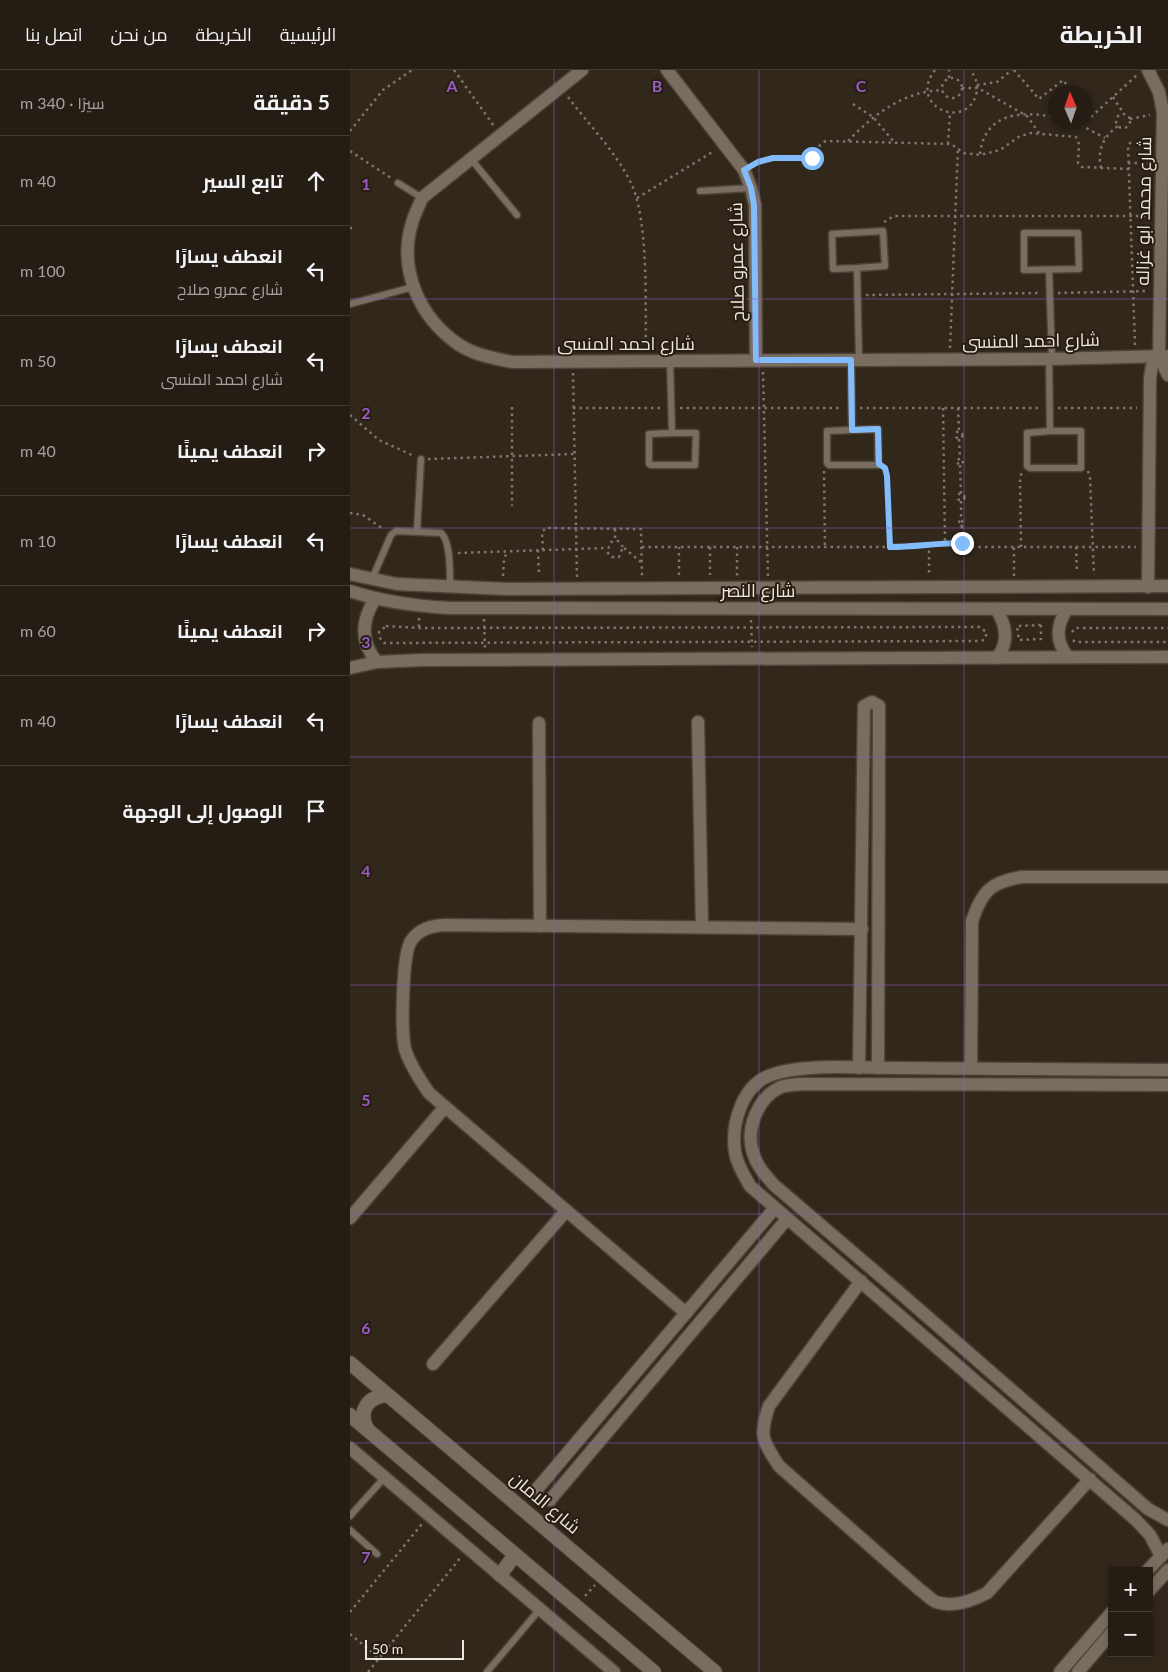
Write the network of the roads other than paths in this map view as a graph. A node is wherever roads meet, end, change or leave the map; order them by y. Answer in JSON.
{"nodes":[{"id":1,"x":667,"y":70,"type":"edge"},
{"id":2,"x":1148,"y":70,"type":"edge"},
{"id":3,"x":577,"y":72,"type":"edge"},
{"id":4,"x":471,"y":159,"type":"junction"},
{"id":5,"x":398,"y":183,"type":"road end"},
{"id":6,"x":751,"y":188,"type":"junction"},
{"id":7,"x":700,"y":191,"type":"dead end"},
{"id":8,"x":422,"y":198,"type":"junction"},
{"id":9,"x":517,"y":215,"type":"dead end"},
{"id":10,"x":857,"y":268,"type":"junction"},
{"id":11,"x":1049,"y":270,"type":"junction"},
{"id":12,"x":413,"y":287,"type":"junction"},
{"id":13,"x":350,"y":304,"type":"edge"},
{"id":14,"x":1163,"y":356,"type":"edge"},
{"id":15,"x":1050,"y":359,"type":"junction"},
{"id":16,"x":759,"y":360,"type":"junction"},
{"id":17,"x":855,"y":360,"type":"junction"},
{"id":18,"x":670,"y":361,"type":"junction"},
{"id":19,"x":1168,"y":375,"type":"edge"},
{"id":20,"x":852,"y":430,"type":"junction"},
{"id":21,"x":1050,"y":431,"type":"junction"},
{"id":22,"x":672,"y":433,"type":"junction"},
{"id":23,"x":421,"y":459,"type":"road end"},
{"id":24,"x":417,"y":531,"type":"junction"},
{"id":25,"x":350,"y":574,"type":"edge"},
{"id":26,"x":371,"y":580,"type":"junction"},
{"id":27,"x":1168,"y":586,"type":"edge"},
{"id":28,"x":1148,"y":587,"type":"junction"},
{"id":29,"x":450,"y":588,"type":"junction"},
{"id":30,"x":795,"y":588,"type":"junction"},
{"id":31,"x":350,"y":591,"type":"edge"},
{"id":32,"x":375,"y":599,"type":"junction"},
{"id":33,"x":797,"y":608,"type":"junction"},
{"id":34,"x":1067,"y":609,"type":"junction"},
{"id":35,"x":1168,"y":609,"type":"edge"},
{"id":36,"x":996,"y":610,"type":"junction"},
{"id":37,"x":1068,"y":657,"type":"junction"},
{"id":38,"x":1168,"y":657,"type":"edge"},
{"id":39,"x":997,"y":658,"type":"junction"},
{"id":40,"x":377,"y":662,"type":"junction"},
{"id":41,"x":350,"y":668,"type":"edge"},
{"id":42,"x":698,"y":722,"type":"dead end"},
{"id":43,"x":539,"y":723,"type":"dead end"},
{"id":44,"x":864,"y":774,"type":"junction"},
{"id":45,"x":879,"y":774,"type":"junction"},
{"id":46,"x":1168,"y":877,"type":"edge"},
{"id":47,"x":540,"y":926,"type":"junction"},
{"id":48,"x":702,"y":927,"type":"junction"},
{"id":49,"x":862,"y":929,"type":"junction"},
{"id":50,"x":860,"y":997,"type":"junction"},
{"id":51,"x":879,"y":997,"type":"junction"},
{"id":52,"x":858,"y":1068,"type":"junction"},
{"id":53,"x":878,"y":1068,"type":"junction"},
{"id":54,"x":971,"y":1068,"type":"junction"},
{"id":55,"x":1089,"y":1070,"type":"junction"},
{"id":56,"x":1168,"y":1070,"type":"edge"},
{"id":57,"x":1089,"y":1084,"type":"junction"},
{"id":58,"x":1168,"y":1085,"type":"edge"},
{"id":59,"x":445,"y":1107,"type":"junction"},
{"id":60,"x":774,"y":1209,"type":"junction"},
{"id":61,"x":566,"y":1211,"type":"junction"},
{"id":62,"x":350,"y":1218,"type":"edge"},
{"id":63,"x":787,"y":1219,"type":"junction"},
{"id":64,"x":737,"y":1252,"type":"junction"},
{"id":65,"x":750,"y":1263,"type":"junction"},
{"id":66,"x":861,"y":1281,"type":"junction"},
{"id":67,"x":686,"y":1313,"type":"junction"},
{"id":68,"x":350,"y":1364,"type":"edge"},
{"id":69,"x":434,"y":1364,"type":"dead end"},
{"id":70,"x":985,"y":1368,"type":"junction"},
{"id":71,"x":975,"y":1379,"type":"junction"},
{"id":72,"x":387,"y":1395,"type":"junction"},
{"id":73,"x":350,"y":1415,"type":"edge"},
{"id":74,"x":367,"y":1429,"type":"junction"},
{"id":75,"x":350,"y":1448,"type":"edge"},
{"id":76,"x":385,"y":1477,"type":"junction"},
{"id":77,"x":1090,"y":1479,"type":"junction"},
{"id":78,"x":537,"y":1489,"type":"dead end"},
{"id":79,"x":550,"y":1500,"type":"dead end"},
{"id":80,"x":350,"y":1516,"type":"edge"},
{"id":81,"x":1168,"y":1520,"type":"edge"},
{"id":82,"x":350,"y":1530,"type":"edge"},
{"id":83,"x":1164,"y":1552,"type":"edge"},
{"id":84,"x":377,"y":1554,"type":"dead end"},
{"id":85,"x":515,"y":1556,"type":"junction"},
{"id":86,"x":1151,"y":1567,"type":"edge"},
{"id":87,"x":1168,"y":1570,"type":"edge"},
{"id":88,"x":500,"y":1575,"type":"junction"},
{"id":89,"x":1153,"y":1586,"type":"edge"},
{"id":90,"x":540,"y":1609,"type":"junction"},
{"id":91,"x":1108,"y":1617,"type":"edge"},
{"id":92,"x":1108,"y":1637,"type":"edge"},
{"id":93,"x":487,"y":1672,"type":"edge"},
{"id":94,"x":614,"y":1672,"type":"edge"},
{"id":95,"x":654,"y":1672,"type":"edge"},
{"id":96,"x":715,"y":1672,"type":"edge"},
{"id":97,"x":1060,"y":1672,"type":"edge"},
{"id":98,"x":1078,"y":1672,"type":"edge"}],
"edges":[{"from":1,"to":6,"type":"street","name":"شارع عمرو صلاح"},
{"from":2,"to":14,"type":"street","name":"شارع محمد ابو غزاله"},
{"from":3,"to":4,"type":"street"},
{"from":4,"to":8,"type":"street"},
{"from":4,"to":9,"type":"lane"},
{"from":5,"to":8,"type":"lane"},
{"from":6,"to":7,"type":"lane"},
{"from":6,"to":16,"type":"street","name":"شارع عمرو صلاح"},
{"from":8,"to":12,"type":"street","name":"شارع احمد المنسى"},
{"from":10,"to":10,"type":"lane"},
{"from":10,"to":17,"type":"lane"},
{"from":11,"to":11,"type":"lane"},
{"from":11,"to":15,"type":"lane"},
{"from":12,"to":13,"type":"lane"},
{"from":12,"to":18,"type":"street","name":"شارع احمد المنسى"},
{"from":14,"to":15,"type":"street","name":"شارع احمد المنسى"},
{"from":14,"to":19,"type":"street","name":"شارع محمد ابو غزاله"},
{"from":14,"to":28,"type":"street","name":"شارع محمد ابو غزاله"},
{"from":15,"to":17,"type":"street","name":"شارع احمد المنسى"},
{"from":15,"to":21,"type":"lane"},
{"from":16,"to":17,"type":"street","name":"شارع احمد المنسى"},
{"from":16,"to":18,"type":"street","name":"شارع احمد المنسى"},
{"from":17,"to":20,"type":"lane"},
{"from":18,"to":22,"type":"lane"},
{"from":20,"to":20,"type":"lane"},
{"from":21,"to":21,"type":"lane"},
{"from":22,"to":22,"type":"lane"},
{"from":23,"to":24,"type":"lane"},
{"from":24,"to":26,"type":"lane"},
{"from":24,"to":29,"type":"lane"},
{"from":25,"to":26,"type":"street"},
{"from":26,"to":29,"type":"street"},
{"from":27,"to":28,"type":"street"},
{"from":28,"to":30,"type":"street"},
{"from":29,"to":30,"type":"street"},
{"from":30,"to":33,"type":"street"},
{"from":31,"to":32,"type":"street","name":"شارع النصر"},
{"from":32,"to":33,"type":"street","name":"شارع النصر"},
{"from":32,"to":40,"type":"street"},
{"from":33,"to":36,"type":"street","name":"شارع النصر"},
{"from":34,"to":35,"type":"street","name":"شارع النصر"},
{"from":34,"to":36,"type":"street","name":"شارع النصر"},
{"from":34,"to":37,"type":"street"},
{"from":36,"to":39,"type":"street"},
{"from":37,"to":38,"type":"street"},
{"from":37,"to":39,"type":"street"},
{"from":39,"to":40,"type":"street"},
{"from":40,"to":41,"type":"street"},
{"from":42,"to":48,"type":"street"},
{"from":43,"to":47,"type":"street"},
{"from":44,"to":45,"type":"street"},
{"from":44,"to":45,"type":"street"},
{"from":44,"to":49,"type":"street"},
{"from":45,"to":51,"type":"street"},
{"from":46,"to":54,"type":"street"},
{"from":47,"to":48,"type":"street"},
{"from":47,"to":59,"type":"street"},
{"from":48,"to":49,"type":"street"},
{"from":49,"to":50,"type":"street"},
{"from":50,"to":51,"type":"street"},
{"from":50,"to":52,"type":"street"},
{"from":51,"to":53,"type":"street"},
{"from":52,"to":53,"type":"street"},
{"from":52,"to":60,"type":"street"},
{"from":53,"to":54,"type":"street"},
{"from":54,"to":55,"type":"street"},
{"from":55,"to":56,"type":"street"},
{"from":55,"to":57,"type":"street"},
{"from":57,"to":58,"type":"street"},
{"from":57,"to":70,"type":"street"},
{"from":59,"to":61,"type":"street"},
{"from":59,"to":62,"type":"street"},
{"from":60,"to":63,"type":"street"},
{"from":60,"to":64,"type":"street"},
{"from":61,"to":67,"type":"street"},
{"from":61,"to":69,"type":"street"},
{"from":63,"to":65,"type":"street"},
{"from":63,"to":66,"type":"street"},
{"from":64,"to":65,"type":"street"},
{"from":64,"to":67,"type":"street"},
{"from":65,"to":79,"type":"street"},
{"from":66,"to":71,"type":"street"},
{"from":66,"to":77,"type":"street"},
{"from":67,"to":78,"type":"street"},
{"from":68,"to":72,"type":"street","name":"شارع الامان"},
{"from":70,"to":71,"type":"street"},
{"from":70,"to":81,"type":"street"},
{"from":71,"to":77,"type":"street"},
{"from":72,"to":74,"type":"street"},
{"from":72,"to":96,"type":"street","name":"شارع الامان"},
{"from":73,"to":74,"type":"street"},
{"from":74,"to":85,"type":"street"},
{"from":75,"to":76,"type":"street"},
{"from":76,"to":80,"type":"lane"},
{"from":76,"to":88,"type":"street"},
{"from":77,"to":83,"type":"street"},
{"from":82,"to":84,"type":"lane"},
{"from":83,"to":86,"type":"street"},
{"from":85,"to":88,"type":"street"},
{"from":85,"to":95,"type":"street"},
{"from":87,"to":89,"type":"street"},
{"from":88,"to":90,"type":"street"},
{"from":90,"to":93,"type":"lane"},
{"from":90,"to":94,"type":"street"},
{"from":91,"to":97,"type":"street"},
{"from":92,"to":98,"type":"street"}]}
